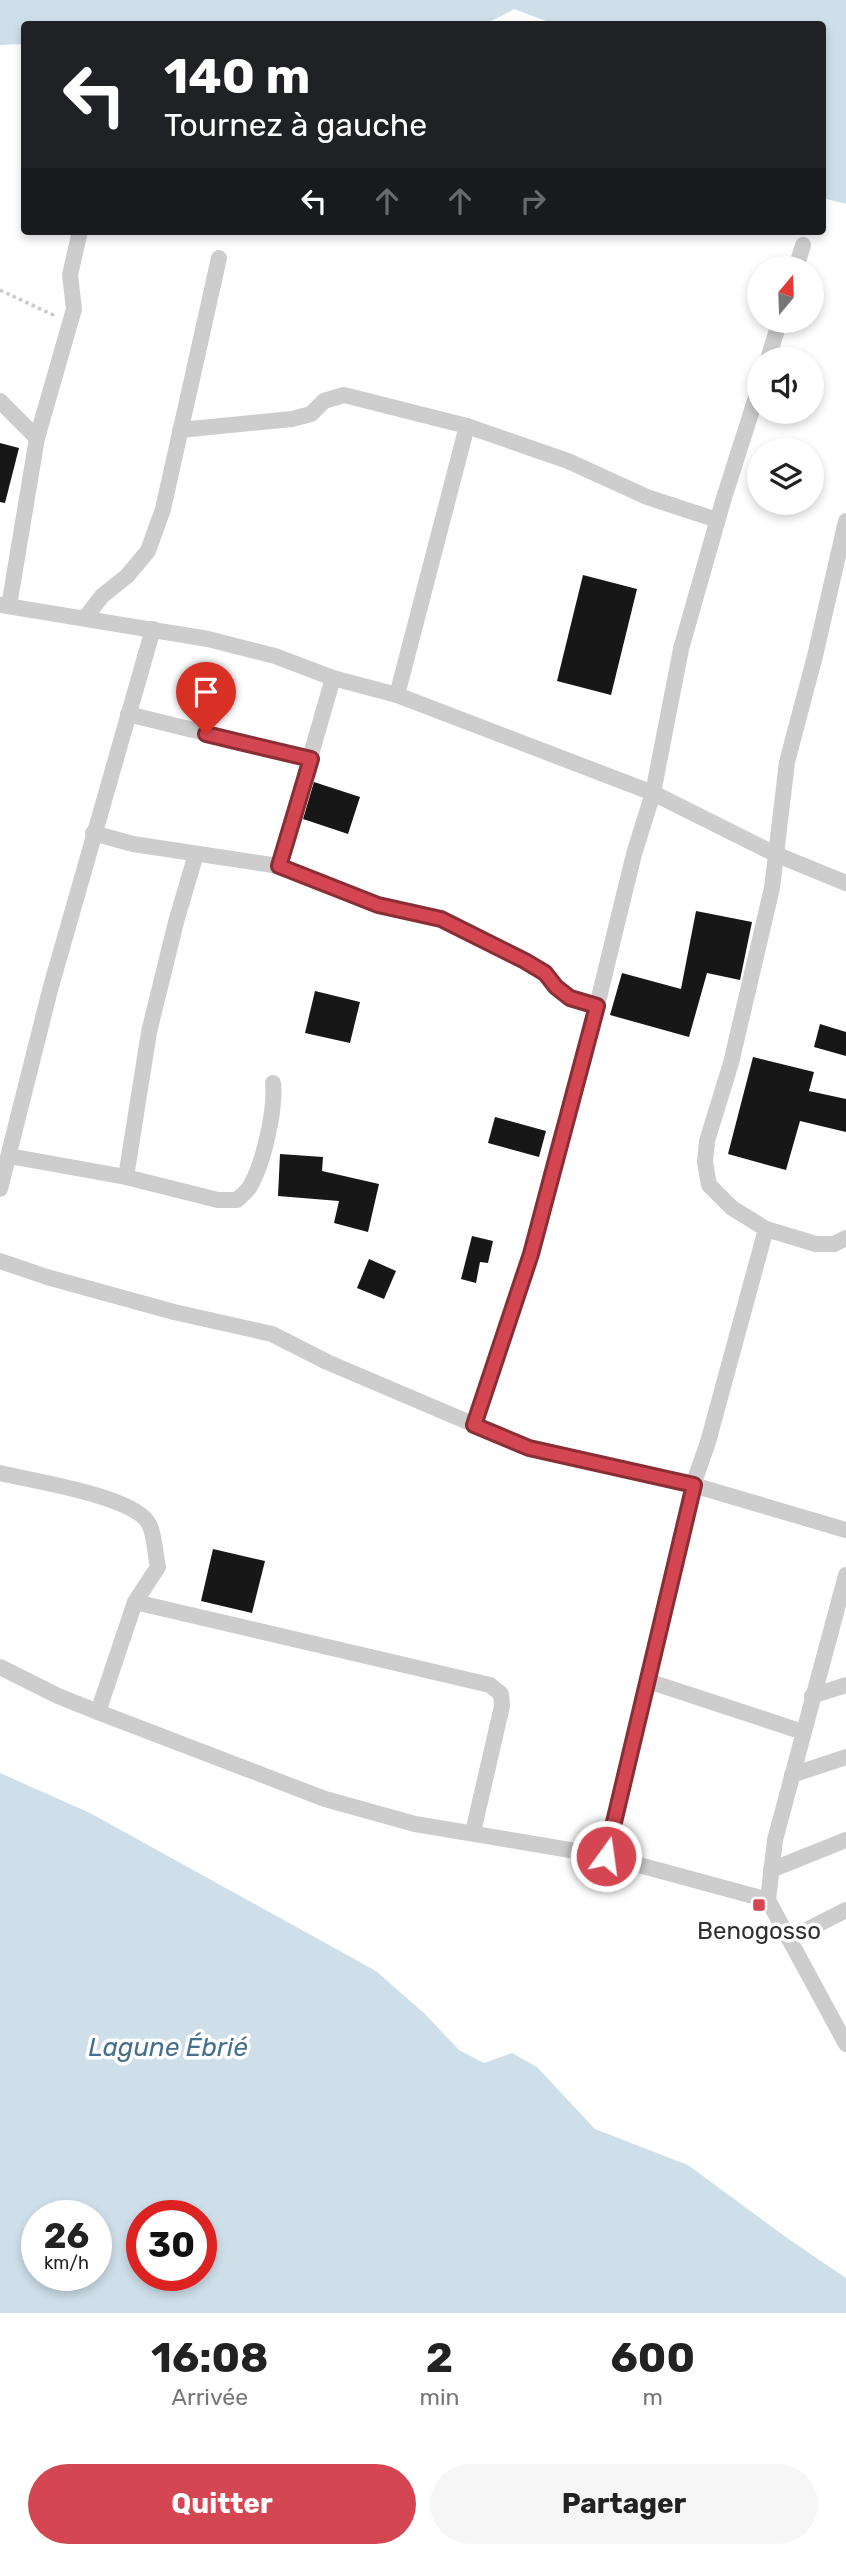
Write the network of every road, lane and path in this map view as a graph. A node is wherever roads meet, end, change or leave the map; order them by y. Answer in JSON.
{"nodes":[{"id":1,"x":79,"y":235,"type":"edge"},
{"id":2,"x":803,"y":245,"type":"dead end"},
{"id":3,"x":800,"y":256,"type":"edge"},
{"id":4,"x":219,"y":258,"type":"dead end"},
{"id":5,"x":0,"y":290,"type":"edge"},
{"id":6,"x":51,"y":329,"type":"dead end"},
{"id":7,"x":0,"y":401,"type":"edge"},
{"id":8,"x":748,"y":424,"type":"edge"},
{"id":9,"x":467,"y":426,"type":"junction"},
{"id":10,"x":180,"y":430,"type":"junction"},
{"id":11,"x":37,"y":438,"type":"junction"},
{"id":12,"x":717,"y":520,"type":"junction"},
{"id":13,"x":846,"y":521,"type":"edge"},
{"id":14,"x":840,"y":577,"type":"edge"},
{"id":15,"x":4,"y":605,"type":"edge"},
{"id":16,"x":85,"y":618,"type":"junction"},
{"id":17,"x":153,"y":629,"type":"junction"},
{"id":18,"x":333,"y":678,"type":"junction"},
{"id":19,"x":397,"y":695,"type":"junction"},
{"id":20,"x":128,"y":714,"type":"junction"},
{"id":21,"x":311,"y":759,"type":"junction"},
{"id":22,"x":653,"y":793,"type":"junction"},
{"id":23,"x":93,"y":833,"type":"junction"},
{"id":24,"x":196,"y":854,"type":"junction"},
{"id":25,"x":775,"y":854,"type":"junction"},
{"id":26,"x":279,"y":866,"type":"junction"},
{"id":27,"x":846,"y":883,"type":"edge"},
{"id":28,"x":597,"y":1006,"type":"junction"},
{"id":29,"x":273,"y":1083,"type":"dead end"},
{"id":30,"x":9,"y":1156,"type":"junction"},
{"id":31,"x":126,"y":1177,"type":"junction"},
{"id":32,"x":0,"y":1189,"type":"edge"},
{"id":33,"x":766,"y":1229,"type":"junction"},
{"id":34,"x":846,"y":1236,"type":"edge"},
{"id":35,"x":0,"y":1261,"type":"edge"},
{"id":36,"x":474,"y":1425,"type":"junction"},
{"id":37,"x":0,"y":1473,"type":"edge"},
{"id":38,"x":694,"y":1485,"type":"junction"},
{"id":39,"x":846,"y":1530,"type":"edge"},
{"id":40,"x":846,"y":1575,"type":"edge"},
{"id":41,"x":135,"y":1602,"type":"junction"},
{"id":42,"x":0,"y":1667,"type":"edge"},
{"id":43,"x":648,"y":1681,"type":"junction"},
{"id":44,"x":846,"y":1685,"type":"edge"},
{"id":45,"x":813,"y":1696,"type":"junction"},
{"id":46,"x":98,"y":1712,"type":"junction"},
{"id":47,"x":803,"y":1732,"type":"junction"},
{"id":48,"x":846,"y":1757,"type":"edge"},
{"id":49,"x":792,"y":1775,"type":"junction"},
{"id":50,"x":473,"y":1832,"type":"junction"},
{"id":51,"x":846,"y":1840,"type":"edge"},
{"id":52,"x":606,"y":1856,"type":"junction"},
{"id":53,"x":771,"y":1870,"type":"junction"},
{"id":54,"x":768,"y":1900,"type":"junction"},
{"id":55,"x":846,"y":1910,"type":"edge"},
{"id":56,"x":789,"y":1939,"type":"junction"},
{"id":57,"x":846,"y":2044,"type":"edge"}],
"edges":[{"from":1,"to":11,"type":"street"},
{"from":2,"to":3,"type":"street"},
{"from":4,"to":10,"type":"street"},
{"from":5,"to":6,"type":"path"},
{"from":7,"to":11,"type":"street"},
{"from":8,"to":12,"type":"street"},
{"from":9,"to":10,"type":"street"},
{"from":9,"to":12,"type":"street"},
{"from":9,"to":19,"type":"street"},
{"from":10,"to":16,"type":"street"},
{"from":11,"to":15,"type":"street"},
{"from":12,"to":22,"type":"street"},
{"from":13,"to":14,"type":"street"},
{"from":14,"to":25,"type":"street"},
{"from":15,"to":16,"type":"street"},
{"from":16,"to":17,"type":"street"},
{"from":17,"to":18,"type":"street"},
{"from":17,"to":20,"type":"street"},
{"from":18,"to":19,"type":"street"},
{"from":18,"to":21,"type":"street"},
{"from":19,"to":22,"type":"street"},
{"from":20,"to":21,"type":"street"},
{"from":20,"to":23,"type":"street"},
{"from":21,"to":26,"type":"street"},
{"from":22,"to":25,"type":"street"},
{"from":22,"to":28,"type":"street"},
{"from":23,"to":24,"type":"street"},
{"from":23,"to":30,"type":"street"},
{"from":24,"to":26,"type":"street"},
{"from":24,"to":31,"type":"street"},
{"from":25,"to":27,"type":"street"},
{"from":25,"to":33,"type":"street"},
{"from":26,"to":28,"type":"street"},
{"from":28,"to":36,"type":"street"},
{"from":29,"to":31,"type":"street"},
{"from":30,"to":31,"type":"street"},
{"from":30,"to":32,"type":"street"},
{"from":33,"to":34,"type":"street"},
{"from":33,"to":38,"type":"street"},
{"from":35,"to":36,"type":"street"},
{"from":36,"to":38,"type":"street"},
{"from":37,"to":41,"type":"street"},
{"from":38,"to":39,"type":"street"},
{"from":38,"to":43,"type":"street"},
{"from":40,"to":45,"type":"street"},
{"from":41,"to":46,"type":"street"},
{"from":41,"to":50,"type":"street"},
{"from":42,"to":46,"type":"street"},
{"from":43,"to":47,"type":"street"},
{"from":43,"to":52,"type":"street"},
{"from":44,"to":45,"type":"street"},
{"from":45,"to":47,"type":"street"},
{"from":46,"to":50,"type":"street"},
{"from":47,"to":49,"type":"street"},
{"from":48,"to":49,"type":"street"},
{"from":49,"to":53,"type":"street"},
{"from":50,"to":52,"type":"street"},
{"from":51,"to":53,"type":"street"},
{"from":52,"to":54,"type":"street"},
{"from":53,"to":54,"type":"street"},
{"from":54,"to":56,"type":"street"},
{"from":55,"to":56,"type":"street"},
{"from":56,"to":57,"type":"street"}]}
